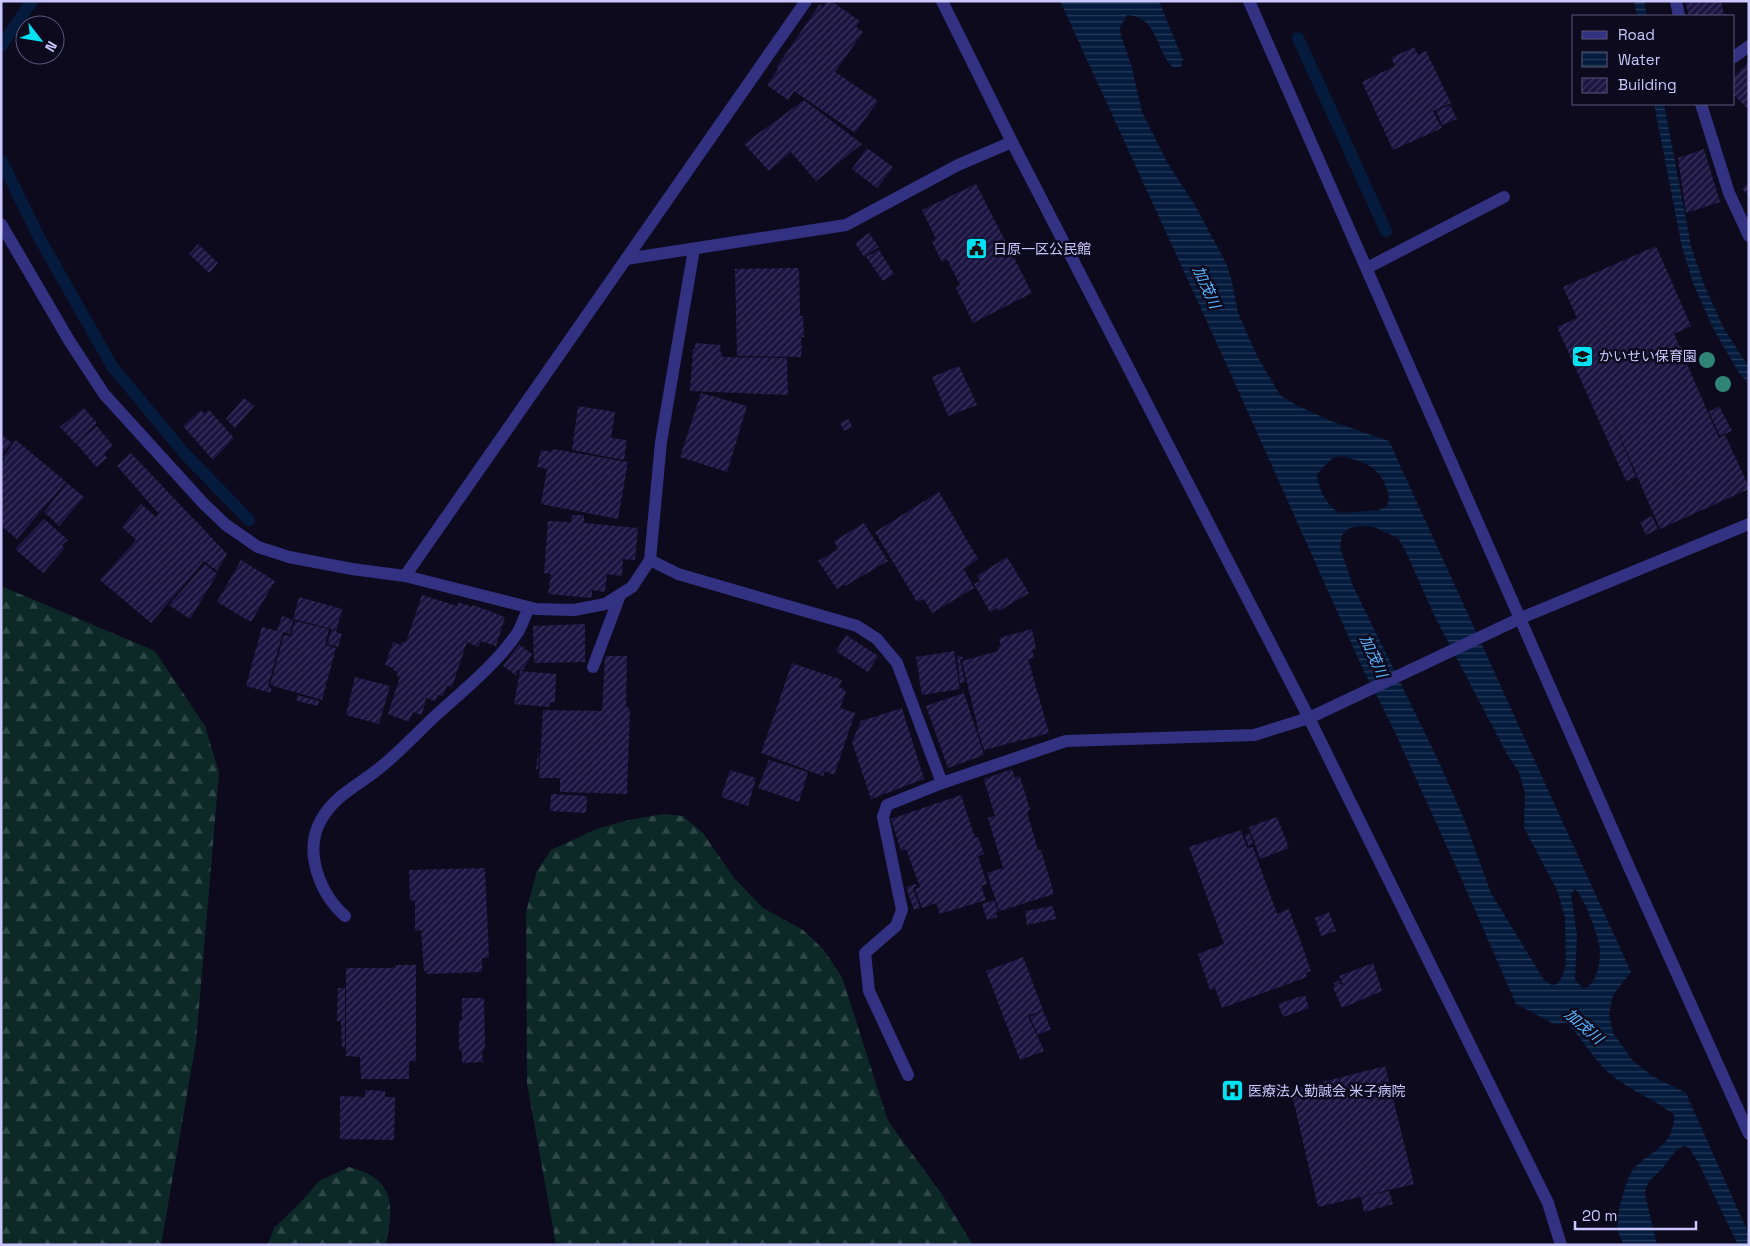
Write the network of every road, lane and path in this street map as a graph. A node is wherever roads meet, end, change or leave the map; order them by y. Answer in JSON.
{"nodes":[{"id":1,"x":806,"y":1,"type":"edge"},
{"id":2,"x":942,"y":1,"type":"edge"},
{"id":3,"x":1676,"y":1,"type":"edge"},
{"id":4,"x":1253,"y":3,"type":"edge"},
{"id":5,"x":1679,"y":15,"type":"edge"},
{"id":6,"x":1749,"y":46,"type":"edge"},
{"id":7,"x":1735,"y":56,"type":"edge"},
{"id":8,"x":1701,"y":105,"type":"edge"},
{"id":9,"x":1012,"y":142,"type":"junction"},
{"id":10,"x":1504,"y":196,"type":"dead end"},
{"id":11,"x":1,"y":224,"type":"edge"},
{"id":12,"x":1749,"y":236,"type":"edge"},
{"id":13,"x":694,"y":249,"type":"junction"},
{"id":14,"x":626,"y":259,"type":"junction"},
{"id":15,"x":1367,"y":268,"type":"junction"},
{"id":16,"x":1749,"y":524,"type":"edge"},
{"id":17,"x":650,"y":560,"type":"junction"},
{"id":18,"x":405,"y":576,"type":"junction"},
{"id":19,"x":620,"y":595,"type":"junction"},
{"id":20,"x":529,"y":608,"type":"junction"},
{"id":21,"x":1521,"y":618,"type":"junction"},
{"id":22,"x":593,"y":667,"type":"dead end"},
{"id":23,"x":1309,"y":718,"type":"junction"},
{"id":24,"x":942,"y":783,"type":"junction"},
{"id":25,"x":345,"y":916,"type":"dead end"},
{"id":26,"x":908,"y":1075,"type":"dead end"},
{"id":27,"x":1749,"y":1134,"type":"edge"},
{"id":28,"x":1561,"y":1245,"type":"edge"}],
"edges":[{"from":1,"to":14,"type":"street"},
{"from":2,"to":9,"type":"street"},
{"from":3,"to":5,"type":"street"},
{"from":4,"to":15,"type":"street"},
{"from":6,"to":7,"type":"street"},
{"from":8,"to":12,"type":"street"},
{"from":9,"to":13,"type":"street"},
{"from":9,"to":23,"type":"street"},
{"from":10,"to":15,"type":"street"},
{"from":11,"to":18,"type":"street"},
{"from":13,"to":14,"type":"street"},
{"from":13,"to":17,"type":"street"},
{"from":14,"to":18,"type":"street"},
{"from":15,"to":21,"type":"street"},
{"from":16,"to":21,"type":"street"},
{"from":17,"to":19,"type":"street"},
{"from":17,"to":24,"type":"street"},
{"from":18,"to":20,"type":"street"},
{"from":19,"to":20,"type":"street"},
{"from":19,"to":22,"type":"street"},
{"from":20,"to":25,"type":"street"},
{"from":21,"to":23,"type":"street"},
{"from":21,"to":27,"type":"street"},
{"from":23,"to":24,"type":"street"},
{"from":23,"to":28,"type":"street"},
{"from":24,"to":26,"type":"street"}]}
